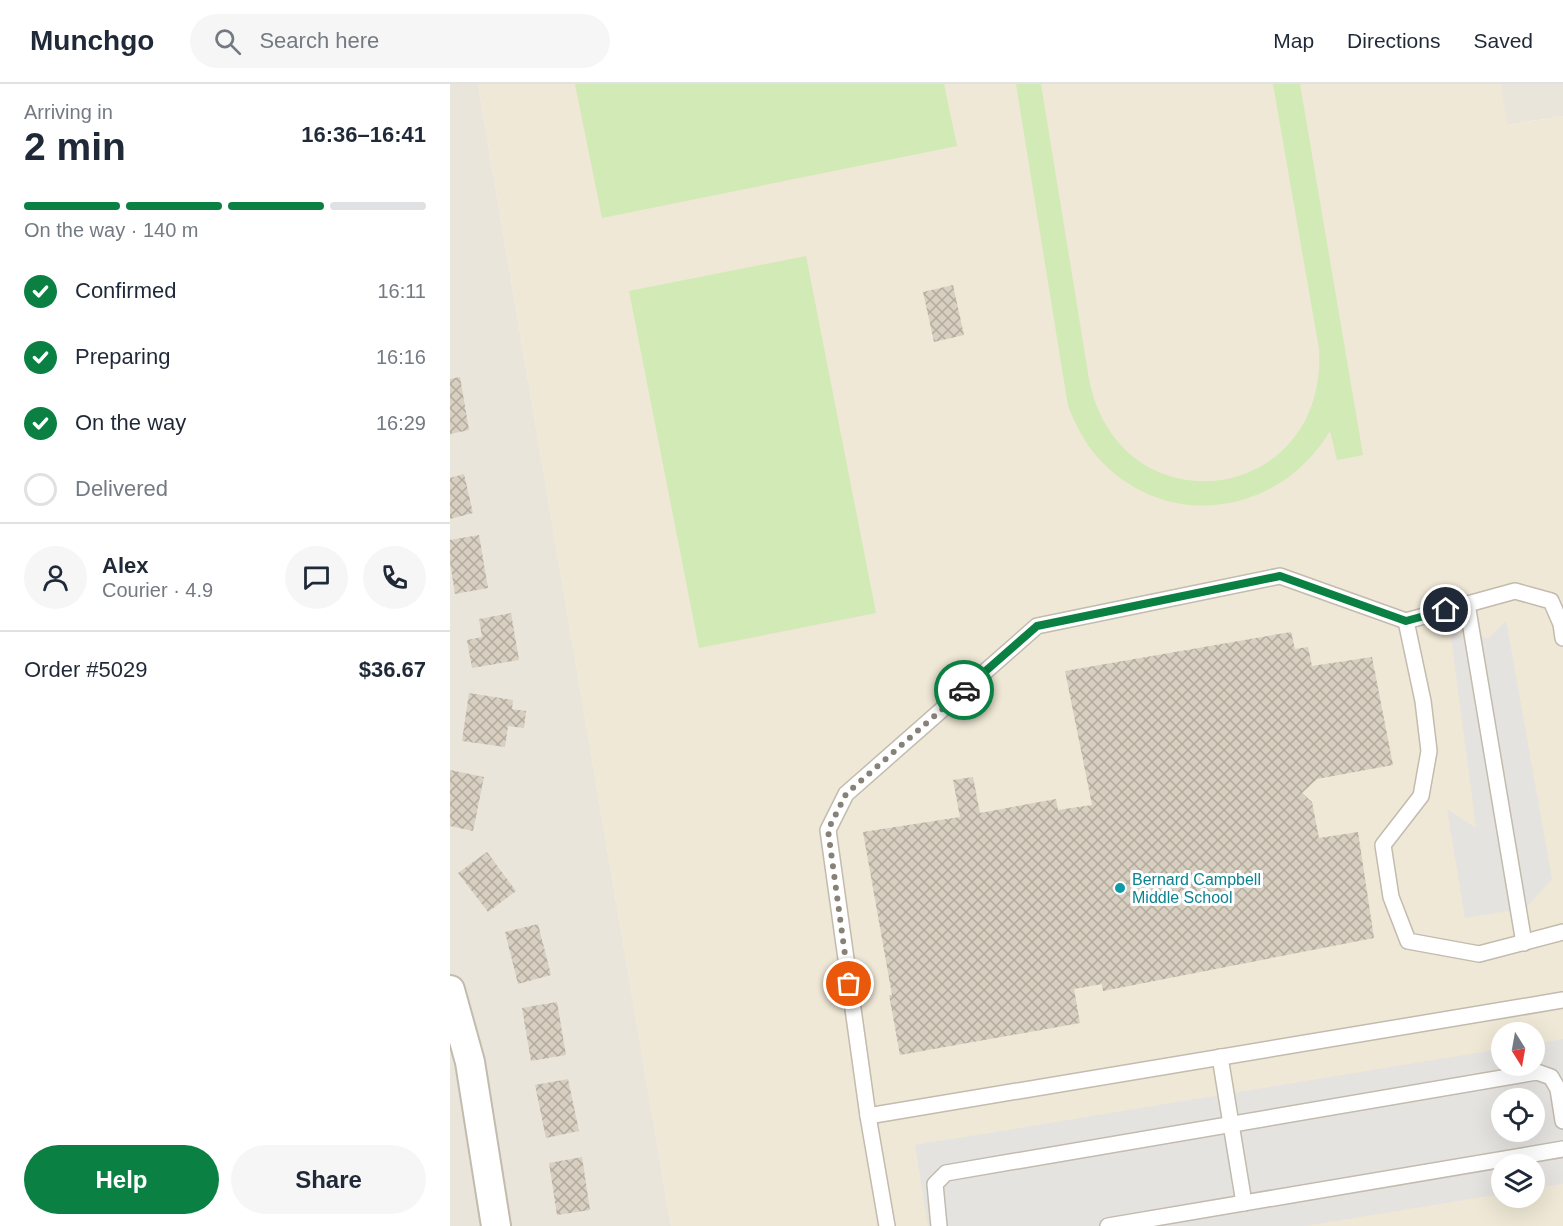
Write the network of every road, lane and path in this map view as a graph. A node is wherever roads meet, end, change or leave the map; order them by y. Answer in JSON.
{"nodes":[{"id":1,"x":1467,"y":604,"type":"junction"},
{"id":2,"x":1406,"y":621,"type":"junction"},
{"id":3,"x":1563,"y":638,"type":"edge"},
{"id":4,"x":1563,"y":933,"type":"edge"},
{"id":5,"x":1524,"y":943,"type":"junction"},
{"id":6,"x":450,"y":990,"type":"edge"},
{"id":7,"x":1563,"y":1000,"type":"edge"},
{"id":8,"x":1220,"y":1057,"type":"junction"},
{"id":9,"x":868,"y":1116,"type":"junction"},
{"id":10,"x":1563,"y":1121,"type":"edge"},
{"id":11,"x":1231,"y":1125,"type":"junction"},
{"id":12,"x":1563,"y":1149,"type":"edge"},
{"id":13,"x":1244,"y":1203,"type":"junction"},
{"id":14,"x":496,"y":1226,"type":"edge"},
{"id":15,"x":887,"y":1226,"type":"edge"},
{"id":16,"x":939,"y":1226,"type":"edge"},
{"id":17,"x":1108,"y":1226,"type":"edge"}],
"edges":[{"from":1,"to":2,"type":"lane"},
{"from":1,"to":3,"type":"lane"},
{"from":1,"to":5,"type":"lane"},
{"from":2,"to":5,"type":"lane"},
{"from":2,"to":9,"type":"lane"},
{"from":4,"to":5,"type":"lane"},
{"from":6,"to":14,"type":"street"},
{"from":7,"to":8,"type":"lane"},
{"from":8,"to":9,"type":"lane"},
{"from":8,"to":11,"type":"lane"},
{"from":9,"to":15,"type":"lane"},
{"from":10,"to":11,"type":"lane"},
{"from":11,"to":13,"type":"lane"},
{"from":11,"to":16,"type":"lane"},
{"from":12,"to":13,"type":"lane"},
{"from":13,"to":17,"type":"lane"}]}
